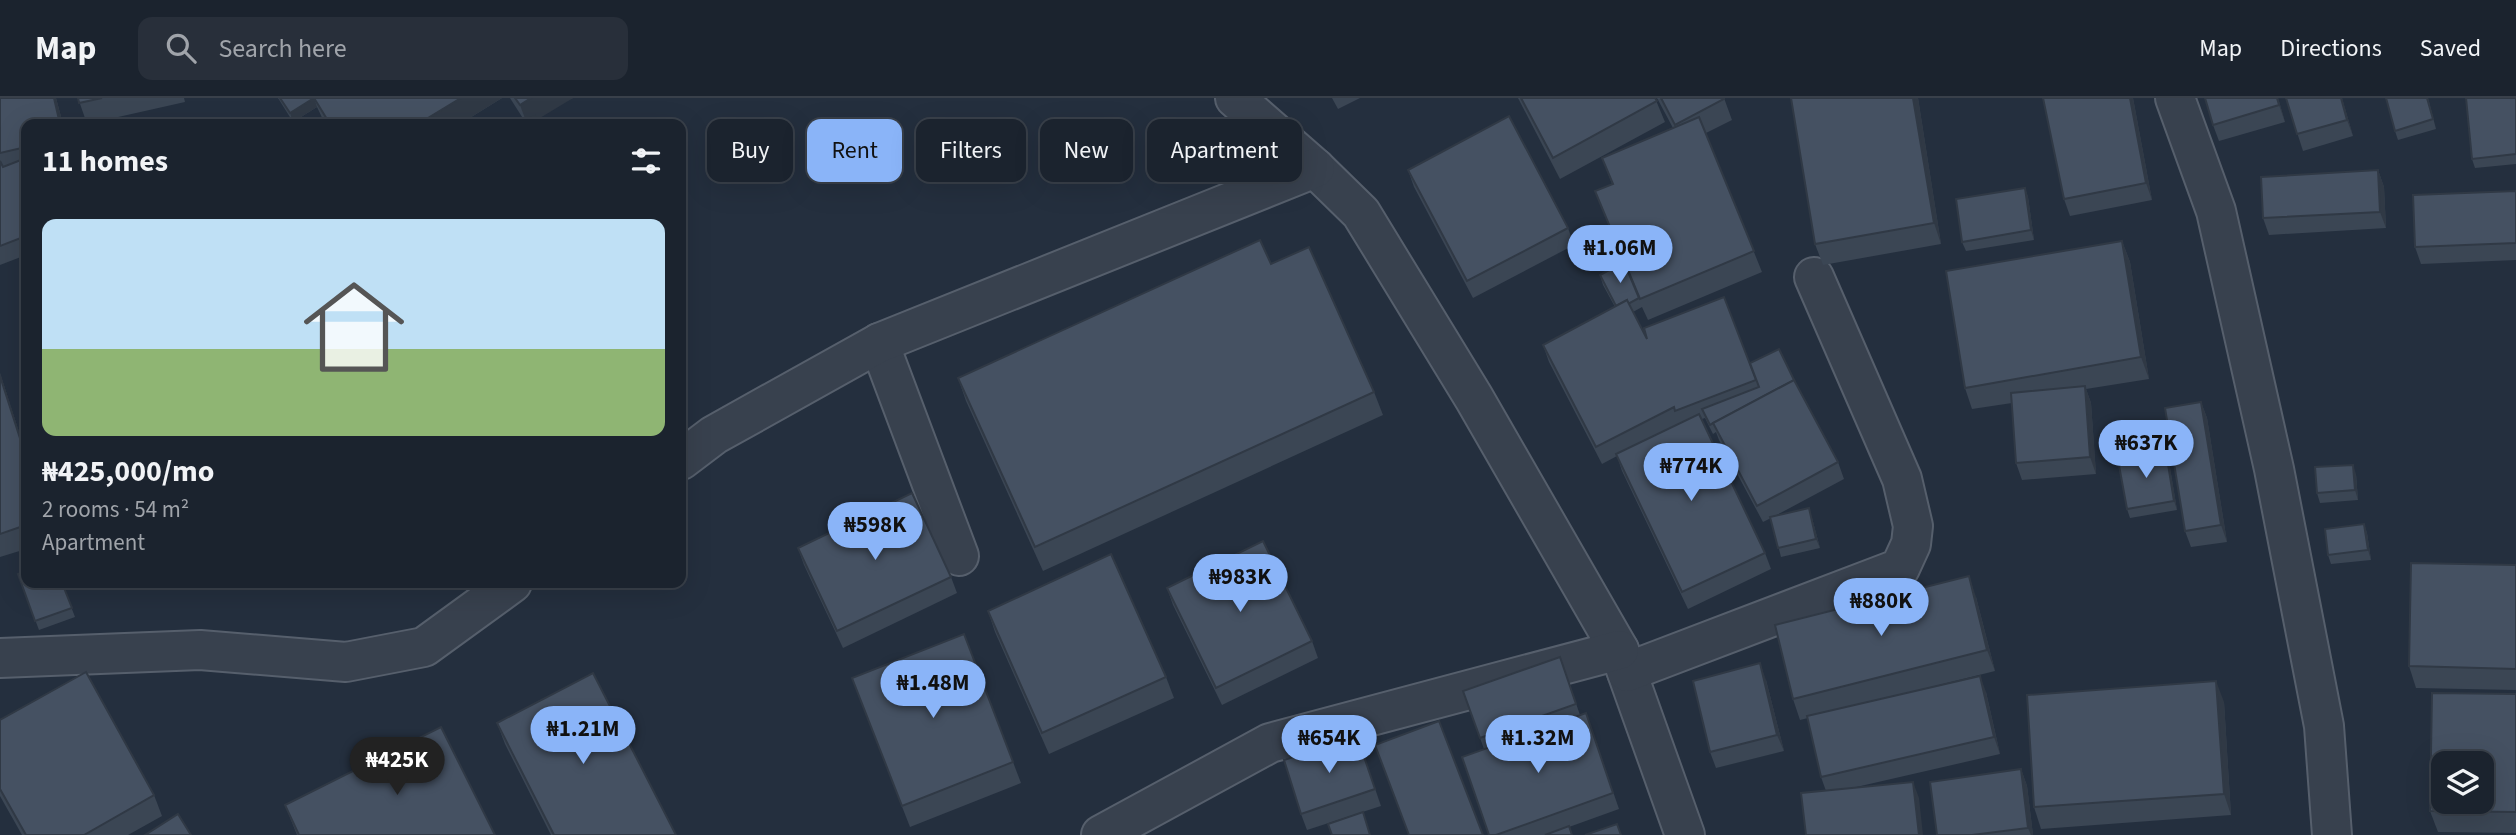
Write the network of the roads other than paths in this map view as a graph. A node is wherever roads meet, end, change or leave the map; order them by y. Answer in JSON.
{"nodes":[{"id":1,"x":1235,"y":98,"type":"edge"},
{"id":2,"x":2175,"y":98,"type":"edge"},
{"id":3,"x":1315,"y":168,"type":"junction"},
{"id":4,"x":1814,"y":276,"type":"edge"},
{"id":5,"x":878,"y":343,"type":"junction"},
{"id":6,"x":686,"y":456,"type":"edge"},
{"id":7,"x":959,"y":556,"type":"dead end"},
{"id":8,"x":505,"y":588,"type":"edge"},
{"id":9,"x":0,"y":658,"type":"edge"},
{"id":10,"x":1623,"y":661,"type":"junction"},
{"id":11,"x":1101,"y":835,"type":"edge"},
{"id":12,"x":1685,"y":835,"type":"edge"},
{"id":13,"x":2332,"y":835,"type":"edge"}],
"edges":[{"from":1,"to":3,"type":"street"},
{"from":2,"to":13,"type":"street"},
{"from":3,"to":5,"type":"street"},
{"from":3,"to":10,"type":"street"},
{"from":4,"to":10,"type":"street"},
{"from":5,"to":6,"type":"street"},
{"from":5,"to":7,"type":"street"},
{"from":8,"to":9,"type":"street"},
{"from":10,"to":11,"type":"street"},
{"from":10,"to":12,"type":"street"}]}
